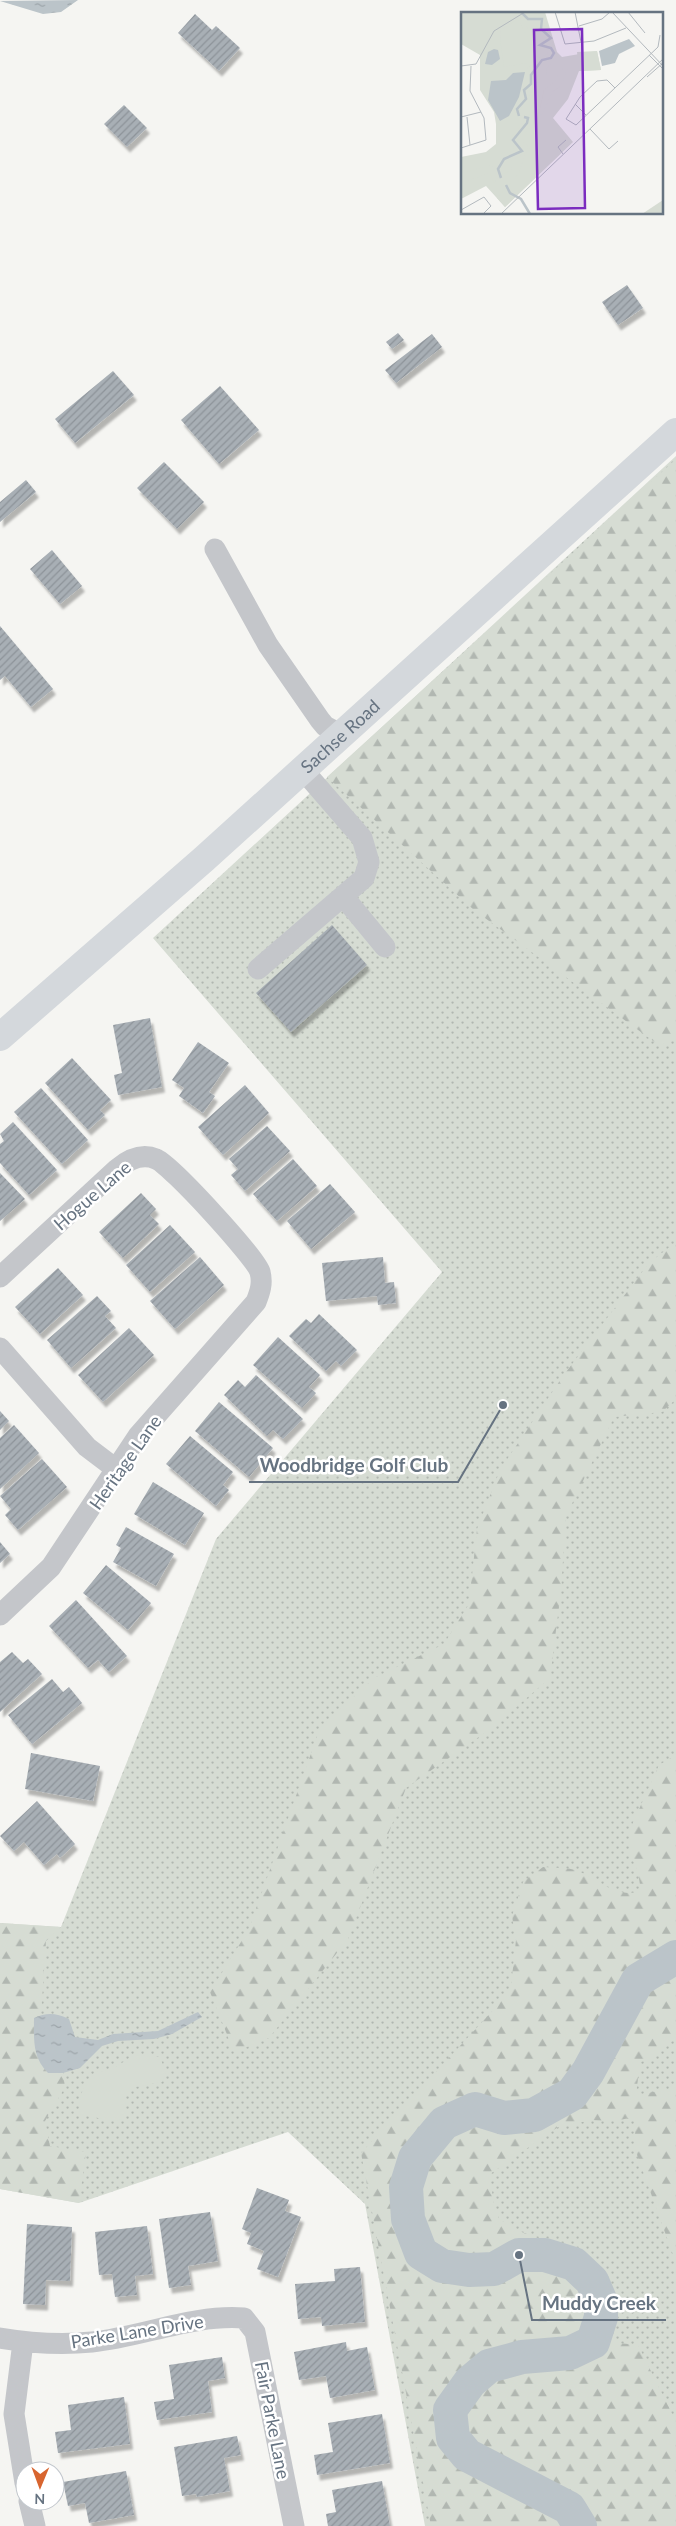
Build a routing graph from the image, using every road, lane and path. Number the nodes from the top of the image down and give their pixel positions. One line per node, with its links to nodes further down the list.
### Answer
1 (676, 432): 3 (main road, Sachse Road)
2 (215, 549): 3 (street)
3 (342, 735): 4 (main road, Sachse Road)
4 (303, 770): 5 (street); 8 (main road, Sachse Road)
5 (343, 896): 6 (street); 7 (street)
6 (384, 947)
7 (258, 969)
8 (0, 1037)
9 (0, 1277): 10 (street, Hogue Lane)
10 (261, 1282): 12 (street, Heritage Lane)
11 (0, 1348): 12 (street)
12 (116, 1470): 13 (street, Heritage Lane)
13 (0, 1614)
14 (244, 2318): 16 (street, Parke Lane Drive); 20 (street, Fair Parke Lane)
15 (0, 2338): 16 (street, Parke Lane Drive)
16 (23, 2342): 17 (street)
17 (21, 2461)
18 (31, 2511): 19 (street)
19 (35, 2526)
20 (294, 2526)

